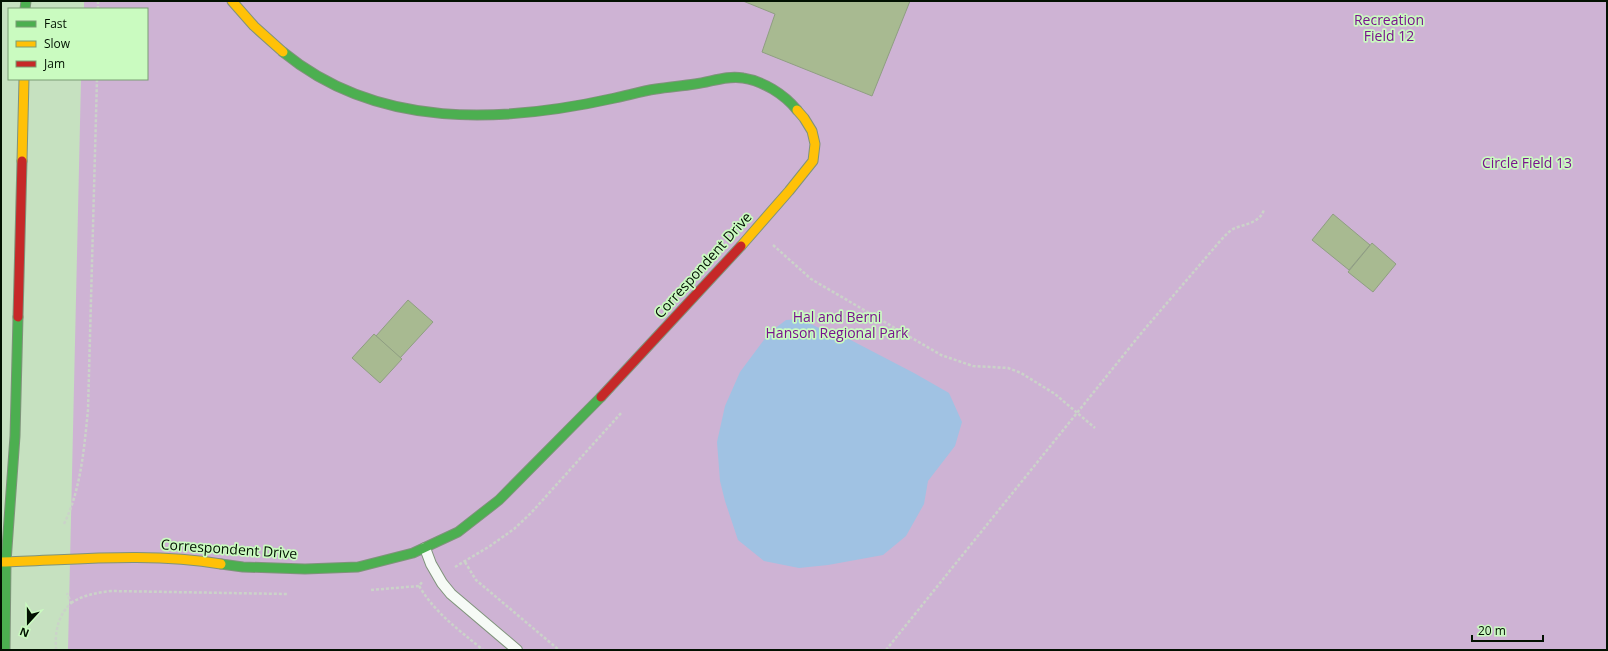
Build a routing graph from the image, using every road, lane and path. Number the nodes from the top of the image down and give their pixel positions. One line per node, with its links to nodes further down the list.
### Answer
1 (232, 1): 5 (street, Correspondent Drive)
2 (24, 80): 10 (street)
3 (96, 80): 8 (path)
4 (1264, 209): 6 (path)
5 (754, 229): 6 (path); 9 (street, Correspondent Drive)
6 (1077, 412): 7 (path); 19 (path)
7 (1095, 428)
8 (64, 524)
9 (425, 548): 10 (street, Correspondent Drive); 17 (lane)
10 (3, 562): 14 (street)
11 (465, 562): 18 (path)
12 (419, 586): 16 (path)
13 (67, 593): 15 (path)
14 (5, 650)
15 (56, 650)
16 (483, 650)
17 (517, 650)
18 (558, 650)
19 (886, 650)

